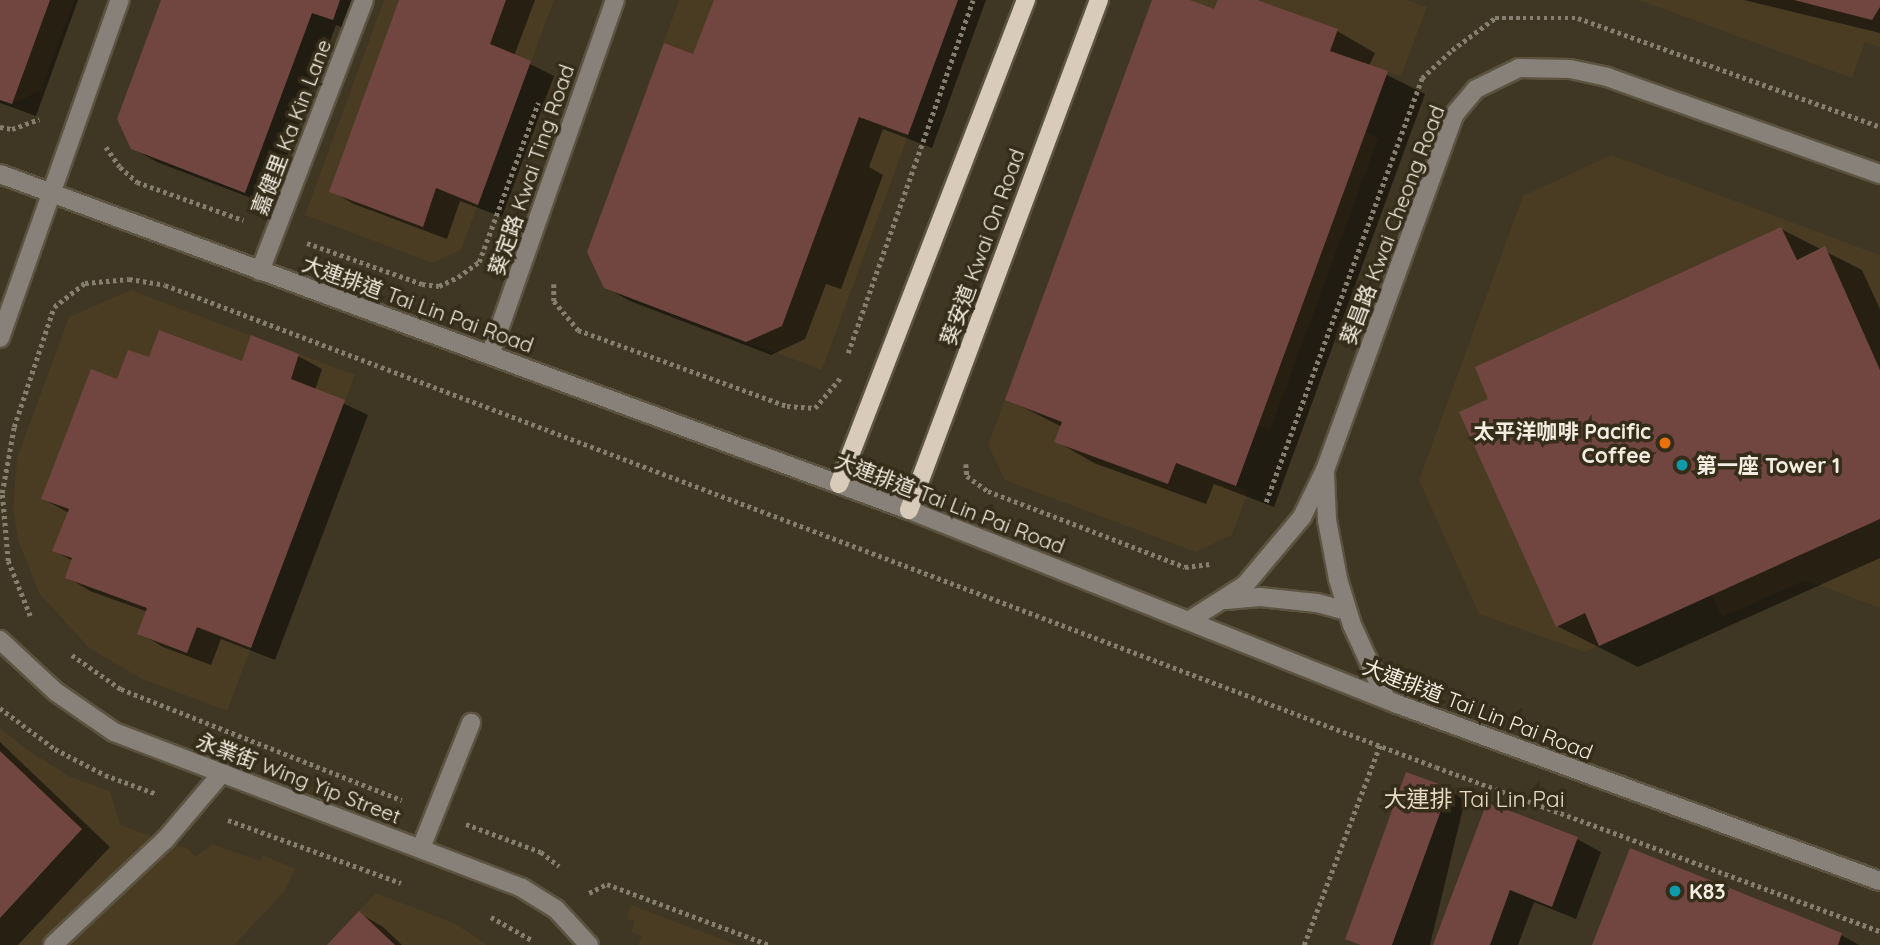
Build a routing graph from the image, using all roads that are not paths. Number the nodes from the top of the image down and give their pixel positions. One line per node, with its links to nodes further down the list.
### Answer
1 (120, 0): 8 (street)
2 (364, 0): 9 (street, 嘉健里 Ka Kin Lane)
3 (615, 0): 11 (street, 葵定路 Kwai Ting Road)
4 (1026, 0): 13 (main road)
5 (1099, 0): 14 (main road, 葵安道 Kwai On Road)
6 (0, 174): 8 (street, 大連排道 Tai Lin Pai Road)
7 (1880, 174): 12 (street, 葵昌路 Kwai Cheong Road)
8 (50, 193): 9 (street, 大連排道 Tai Lin Pai Road); 10 (street)
9 (260, 271): 11 (street, 大連排道 Tai Lin Pai Road)
10 (0, 338)
11 (490, 355): 13 (street, 大連排道 Tai Lin Pai Road)
12 (1325, 470): 15 (street, 葵昌路 Kwai Cheong Road); 16 (street)
13 (839, 484): 14 (street, 大連排道 Tai Lin Pai Road)
14 (909, 510): 17 (street, 大連排道 Tai Lin Pai Road)
15 (1222, 600): 16 (street); 17 (street, 葵昌路 Kwai Cheong Road)
16 (1347, 611): 19 (street)
17 (1190, 621): 19 (street, 大連排道 Tai Lin Pai Road)
18 (0, 640): 21 (street, 永業街 Wing Yip Street)
19 (1386, 699): 23 (street, 大連排道 Tai Lin Pai Road)
20 (471, 723): 22 (street)
21 (222, 773): 22 (street, 永業街 Wing Yip Street); 24 (street)
22 (421, 848): 25 (street, 永業街 Wing Yip Street)
23 (1880, 881)
24 (52, 945)
25 (589, 945)

